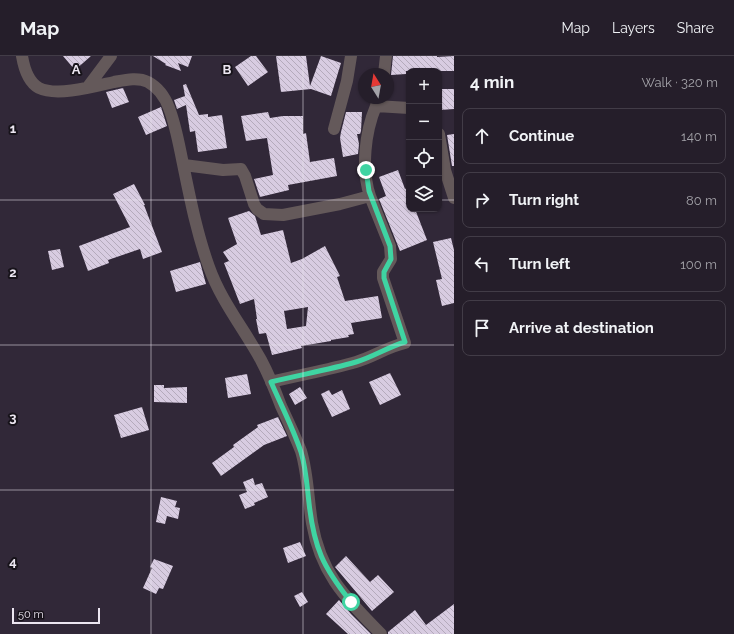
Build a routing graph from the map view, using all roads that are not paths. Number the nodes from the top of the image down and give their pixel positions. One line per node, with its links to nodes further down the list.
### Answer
1 (111, 56): 6 (street)
2 (351, 56): 10 (street)
3 (386, 56): 5 (street)
4 (25, 58): 6 (street)
5 (385, 68)
6 (87, 88): 12 (street)
7 (376, 104): 13 (street)
8 (388, 104): 9 (street)
9 (406, 107)
10 (334, 129)
11 (440, 140): 14 (street)
12 (184, 165): 13 (street); 15 (street)
13 (370, 196): 15 (street)
14 (454, 198)
15 (271, 382): 16 (street)
16 (381, 634)

